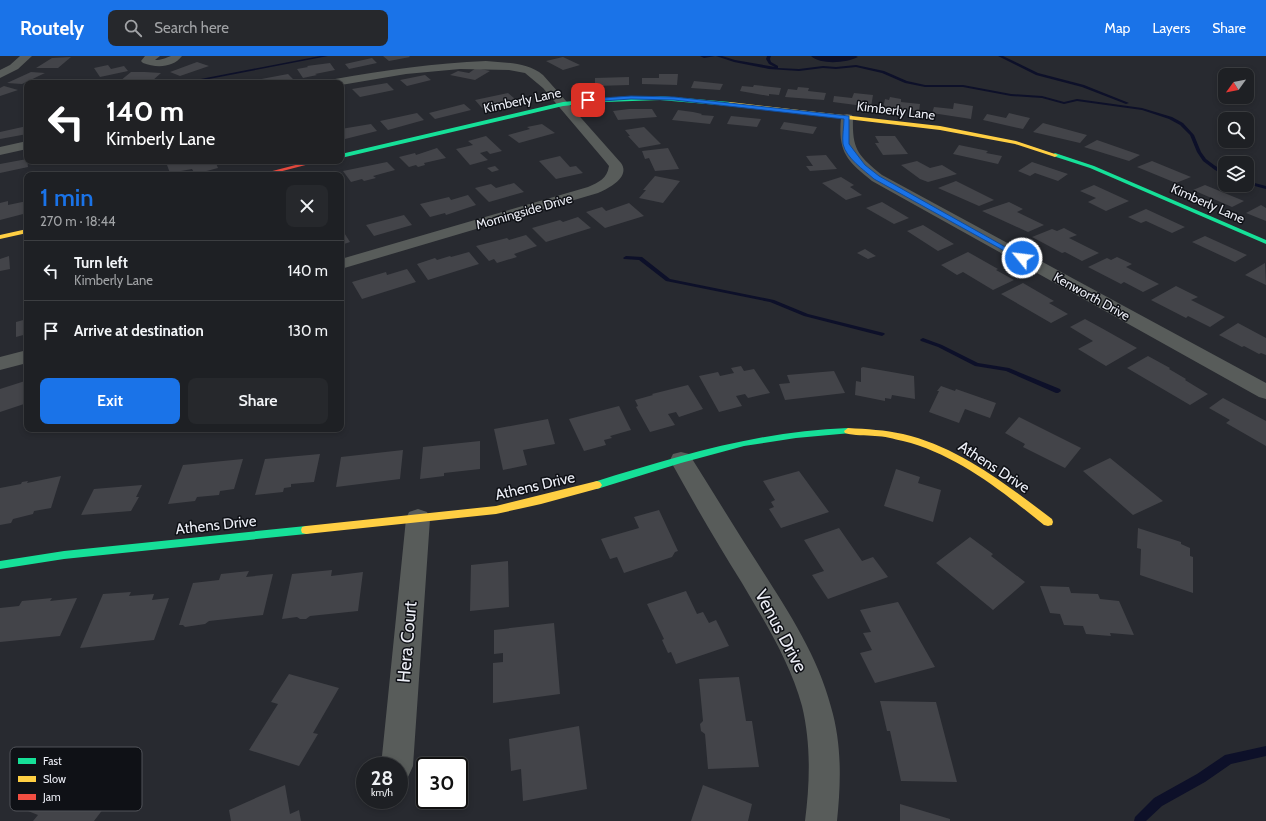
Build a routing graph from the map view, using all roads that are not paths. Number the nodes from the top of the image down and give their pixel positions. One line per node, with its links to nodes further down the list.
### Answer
1 (26, 56): 4 (street)
2 (154, 56): 3 (street)
3 (176, 56)
4 (0, 75)
5 (344, 81): 6 (street, Morningside Drive)
6 (563, 104): 7 (street, Kimberly Lane); 10 (street, Kimberly Lane); 16 (street, Morningside Drive)
7 (847, 118): 15 (street, Kimberly Lane); 19 (street, Kenworth Drive)
8 (24, 146): 9 (street)
9 (0, 151)
10 (344, 155)
11 (306, 164): 12 (street)
12 (272, 172)
13 (24, 232): 14 (street)
14 (0, 237)
15 (1266, 242)
16 (344, 263)
17 (24, 357): 18 (street)
18 (0, 364)
19 (1266, 392)
20 (681, 460): 21 (street, Athens Drive); 22 (street, Athens Drive); 25 (street, Venus Drive)
21 (418, 518): 23 (street, Athens Drive); 24 (street, Hera Court)
22 (1048, 522)
23 (0, 565)
24 (398, 757)
25 (821, 821)

